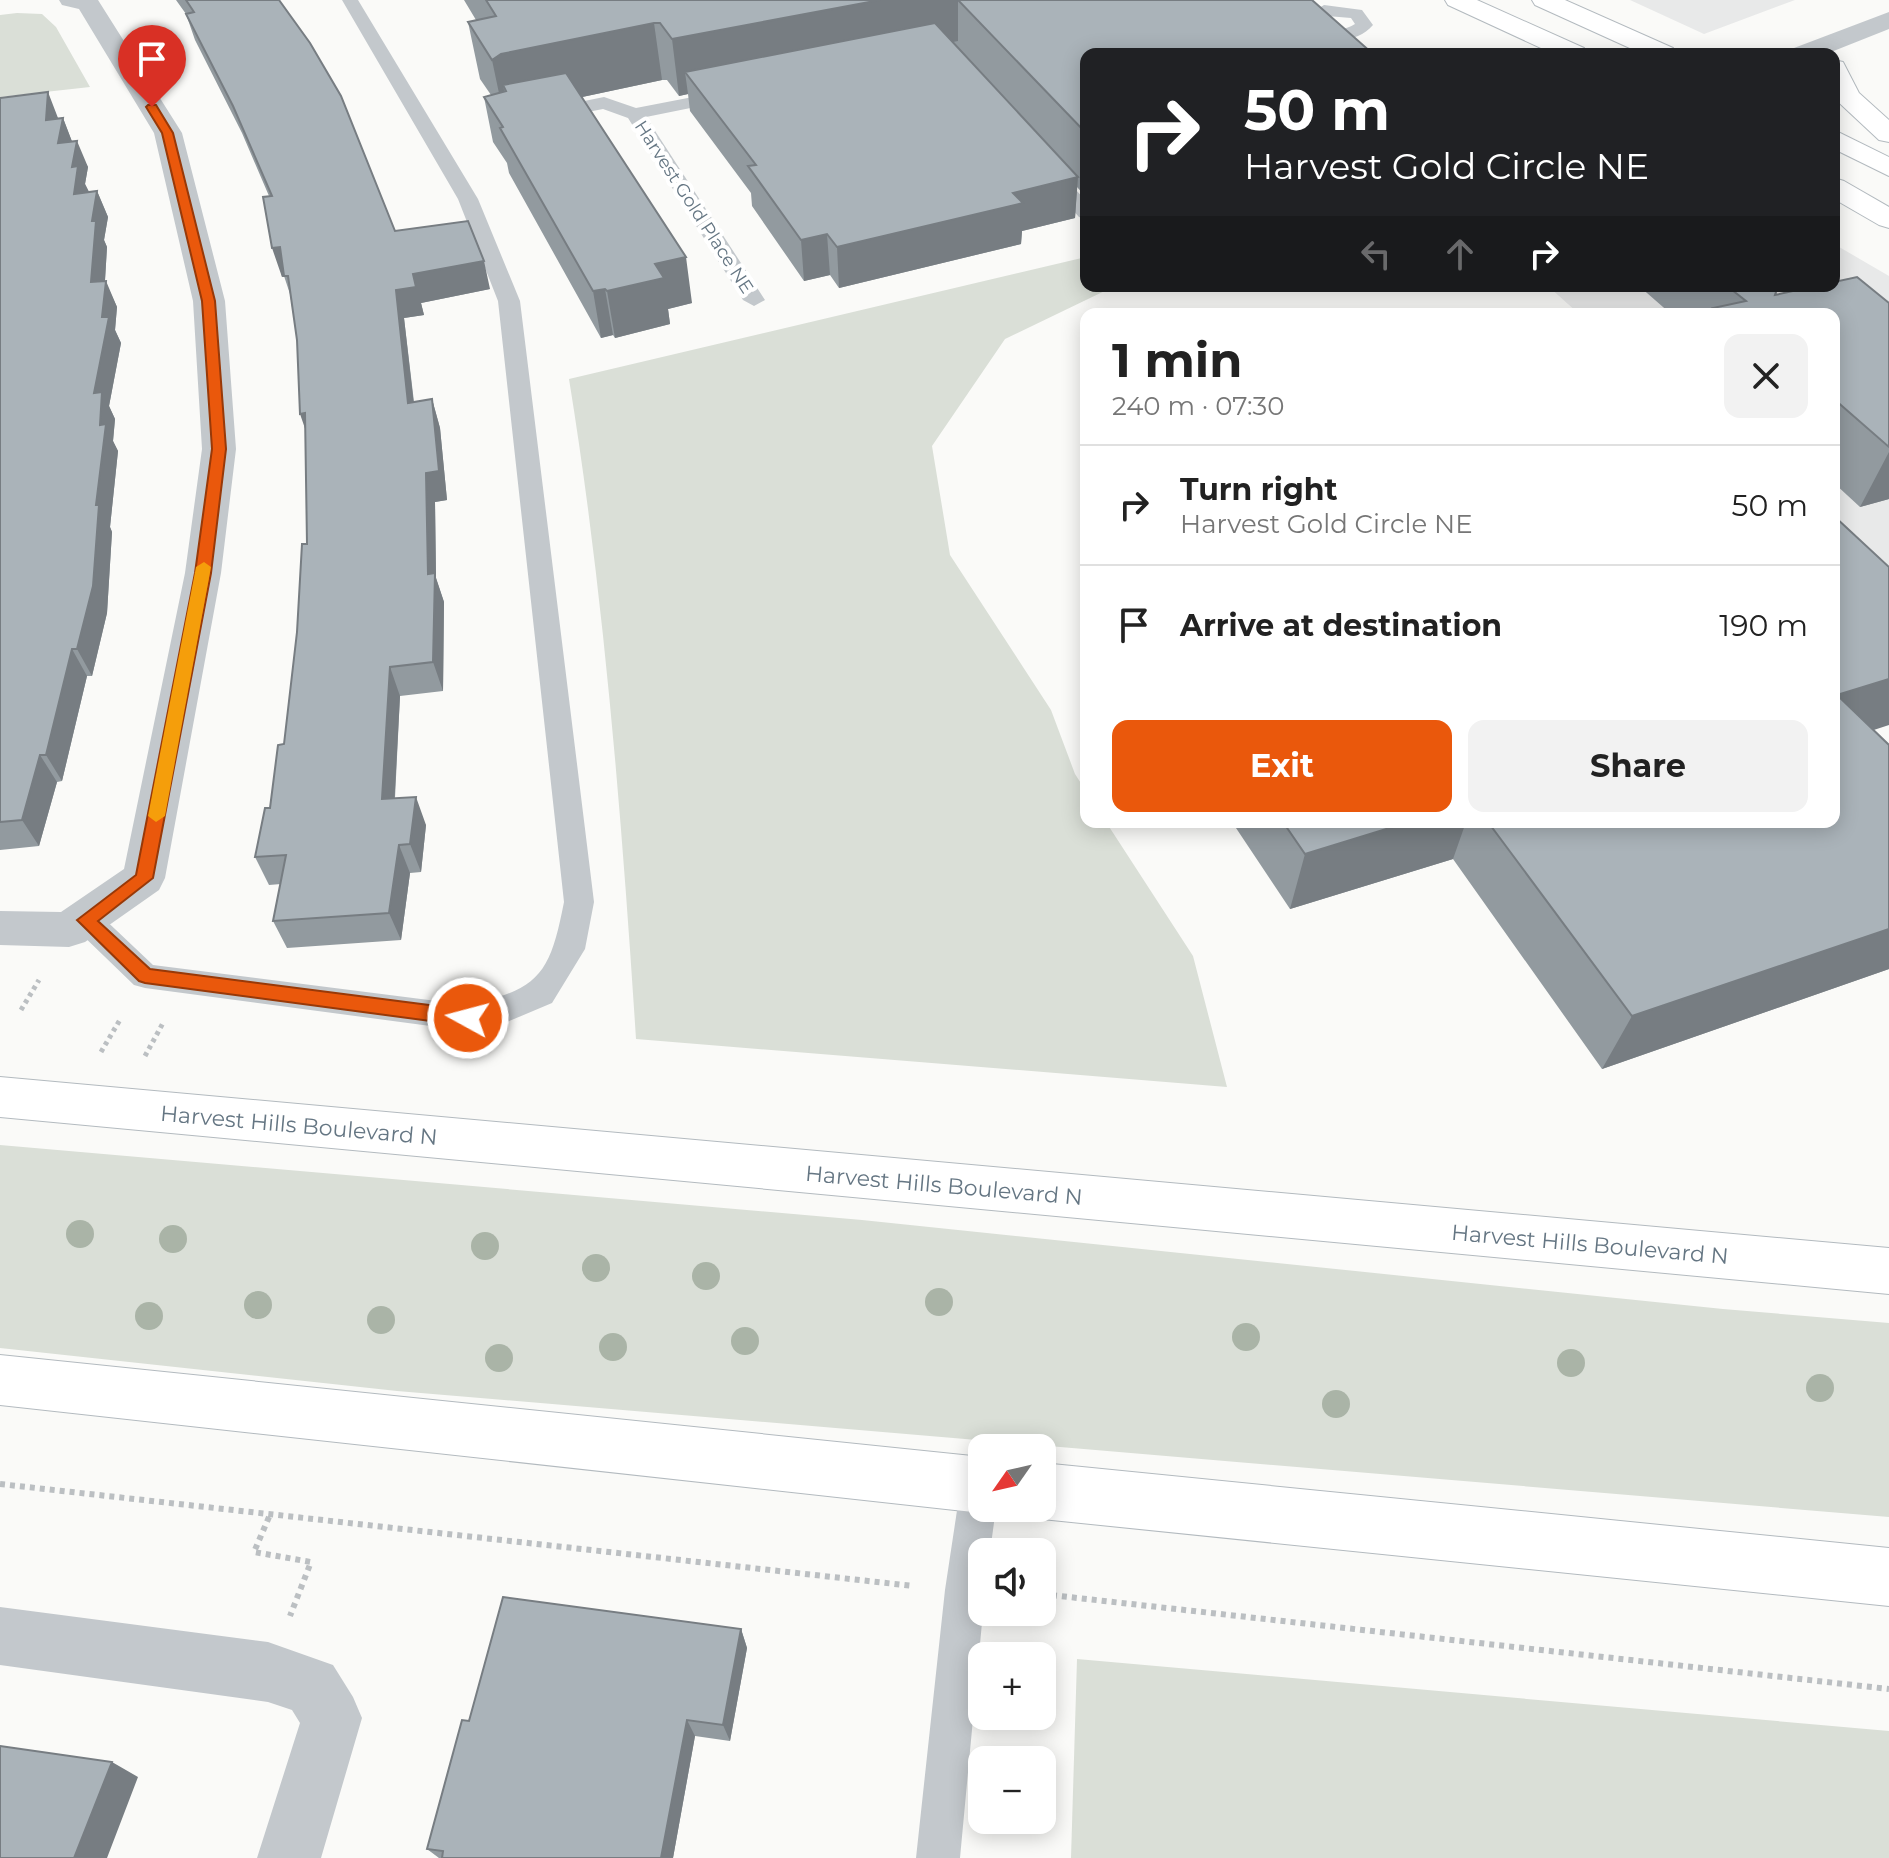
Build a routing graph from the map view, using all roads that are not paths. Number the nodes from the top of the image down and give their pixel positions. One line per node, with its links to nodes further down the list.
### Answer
1 (71, 0): 25 (street)
2 (350, 0): 25 (lane)
3 (1443, 0): 9 (main road)
4 (1457, 0): 10 (main road)
5 (1544, 0): 11 (main road)
6 (1320, 5): 8 (lane)
7 (1889, 20): 12 (street)
8 (1354, 38)
9 (1522, 48)
10 (1562, 48)
11 (1651, 48)
12 (1836, 48)
13 (1840, 85): 17 (main road)
14 (742, 92): 15 (lane, Harvest Gold Place NE)
15 (635, 114): 16 (lane, Harvest Gold Place NE); 24 (lane, Harvest Gold Place NE)
16 (528, 118)
17 (1889, 134)
18 (1840, 141): 20 (main road)
19 (1034, 155): 22 (lane)
20 (1889, 168)
21 (1840, 190): 23 (main road)
22 (1080, 206)
23 (1889, 219)
24 (754, 300)
25 (86, 920): 26 (street)
26 (0, 928)
27 (0, 1097): 28 (main road, Harvest Hills Boulevard N)
28 (1889, 1271)
29 (0, 1380): 30 (main road)
30 (968, 1483)
31 (1056, 1492): 33 (main road)
32 (975, 1522): 36 (lane)
33 (1889, 1577)
34 (0, 1636): 35 (street)
35 (289, 1858)
36 (938, 1858)

